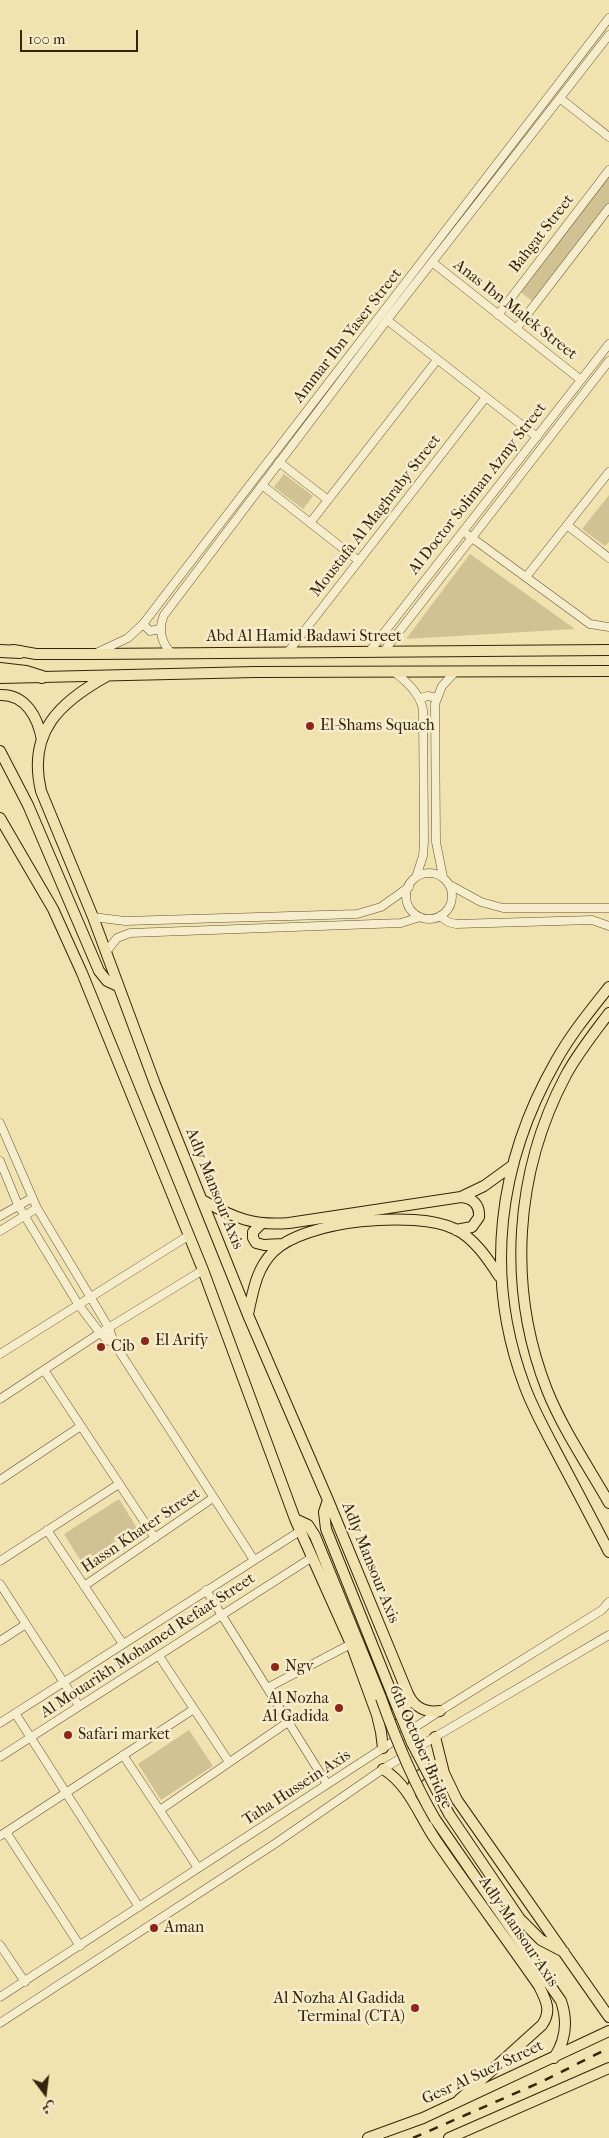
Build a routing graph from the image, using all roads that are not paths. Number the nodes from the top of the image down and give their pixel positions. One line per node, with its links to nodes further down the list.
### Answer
1 (609, 18): 28 (street, Ammar Ibn Yaser Street)
2 (609, 35): 3 (street, Ammar Ibn Yaser Street)
3 (561, 99): 4 (street); 7 (street, Ammar Ibn Yaser Street)
4 (609, 137)
5 (609, 170): 8 (street, Bahgat Street)
6 (609, 208): 10 (street)
7 (432, 262): 8 (street, Anas Ibn Malek Street); 9 (street, Ammar Ibn Yaser Street)
8 (498, 315): 10 (street, Anas Ibn Malek Street)
9 (388, 320): 12 (street); 17 (street, Ammar Ibn Yaser Street)
10 (516, 329): 14 (street, Anas Ibn Malek Street)
11 (609, 344): 14 (street, Al Doctor Soliman Azmy Street)
12 (437, 360): 15 (street); 20 (street)
13 (609, 362): 24 (street, Al Doctor Soliman Azmy Street)
14 (581, 380): 16 (street, Al Doctor Soliman Azmy Street)
15 (486, 398): 16 (street); 26 (street, Moustafa Al Maghraby Street)
16 (537, 436): 23 (street, Al Doctor Soliman Azmy Street)
17 (279, 462): 19 (street, Ammar Ibn Yaser Street); 20 (street)
18 (609, 472): 22 (street)
19 (262, 484): 21 (street); 30 (street, Ammar Ibn Yaser Street)
20 (328, 500): 21 (street)
21 (310, 523): 26 (street)
22 (567, 525): 25 (street); 27 (street)
23 (463, 531): 24 (street); 37 (street, Al Doctor Soliman Azmy Street)
24 (472, 538): 27 (street); 33 (street, Al Doctor Soliman Azmy Street)
25 (609, 558)
26 (359, 561): 36 (street, Moustafa Al Maghraby Street)
27 (526, 577): 29 (street)
28 (143, 624): 30 (street); 39 (street, Ammar Ibn Yaser Street)
29 (609, 627)
30 (160, 629): 38 (street)
31 (0, 646): 35 (main road, Abd Al Hamid Badawi Street)
32 (609, 650): 33 (main road, Abd Al Hamid Badawi Street)
33 (384, 651): 37 (main road, Abd Al Hamid Badawi Street)
34 (0, 652): 35 (highway)
35 (20, 652): 39 (main road, Abd Al Hamid Badawi Street)
36 (288, 652): 37 (main road, Abd Al Hamid Badawi Street); 38 (main road, Abd Al Hamid Badawi Street)
37 (369, 652)
38 (171, 653): 39 (main road, Abd Al Hamid Badawi Street)
39 (94, 654)
40 (0, 669): 45 (highway)
41 (393, 671): 42 (main road); 44 (main road); 48 (street)
42 (456, 671): 43 (main road); 49 (street)
43 (609, 671)
44 (107, 676): 45 (main road); 50 (main road, Adly Mansour Axis)
45 (42, 677): 46 (main road)
46 (0, 678)
47 (0, 695): 50 (main road)
48 (420, 698): 49 (street); 53 (street)
49 (437, 698): 54 (street)
50 (42, 741): 59 (main road, Adly Mansour Axis)
51 (0, 751): 65 (main road)
52 (0, 818): 81 (main road)
53 (416, 877): 54 (street); 56 (street)
54 (443, 877): 55 (street)
55 (450, 885): 57 (street); 58 (street)
56 (408, 886): 60 (street); 61 (street)
57 (609, 908)
58 (440, 916): 60 (street); 62 (street)
59 (93, 917): 61 (street); 64 (main road, Adly Mansour Axis)
60 (420, 917): 63 (street)
61 (118, 921): 63 (street)
62 (609, 926)
63 (121, 936): 64 (street)
64 (106, 952): 65 (main road, Adly Mansour Axis)
65 (118, 986): 73 (main road, Adly Mansour Axis)
66 (609, 987): 70 (main road)
67 (609, 1013): 99 (main road)
68 (0, 1123): 72 (street)
69 (0, 1161): 74 (street)
70 (513, 1165): 71 (main road); 84 (main road)
71 (461, 1197): 78 (main road); 79 (main road)
72 (32, 1198): 74 (street); 75 (street)
73 (204, 1201): 78 (main road); 87 (main road, Adly Mansour Axis)
74 (18, 1206): 76 (street); 77 (street)
75 (37, 1208): 77 (street); 85 (street)
76 (0, 1216)
77 (24, 1216): 80 (street); 86 (street)
78 (261, 1224): 82 (main road)
79 (456, 1230): 82 (main road); 84 (main road)
80 (0, 1231)
81 (188, 1236): 83 (main road); 85 (street)
82 (282, 1244): 87 (main road)
83 (202, 1270): 88 (street); 100 (main road)
84 (500, 1277): 104 (main road)
85 (90, 1296): 86 (street); 88 (street)
86 (78, 1304): 89 (street); 91 (street)
87 (248, 1315): 98 (main road, Adly Mansour Axis)
88 (108, 1328): 89 (street); 90 (street)
89 (100, 1333): 90 (street); 92 (street)
90 (114, 1343): 97 (street)
91 (0, 1354)
92 (44, 1370): 93 (street); 94 (street)
93 (0, 1399)
94 (81, 1426): 95 (street); 96 (street)
95 (0, 1480)
96 (119, 1484): 101 (street); 103 (street)
97 (213, 1498): 103 (street, Hassn Khater Street); 106 (street)
98 (328, 1500): 122 (main road, Adly Mansour Axis); 147 (main road, 6th October Bridge, bridge)
99 (609, 1503)
100 (295, 1519): 102 (main road); 149 (main road, 6th October Bridge, bridge)
101 (47, 1530): 107 (street); 109 (street)
102 (300, 1531): 105 (main road); 106 (street, Al Mouarikh Mohamed Refaat Street)
103 (155, 1538): 109 (street, Hassn Khater Street)
104 (609, 1552)
105 (311, 1558): 113 (street, Al Mouarikh Mohamed Refaat Street); 118 (main road)
106 (254, 1560): 110 (street, Al Mouarikh Mohamed Refaat Street)
107 (0, 1561)
108 (0, 1584): 114 (street)
109 (84, 1586): 117 (street)
110 (206, 1590): 113 (street); 117 (street, Al Mouarikh Mohamed Refaat Street)
111 (609, 1602): 112 (street, Taha Hussein Axis)
112 (605, 1610): 125 (street, Taha Hussein Axis)
113 (222, 1616): 119 (street, Al Mouarikh Mohamed Refaat Street); 121 (street)
114 (26, 1624): 116 (street); 120 (street)
115 (609, 1635): 130 (street, Taha Hussein Axis)
116 (0, 1641)
117 (123, 1644): 120 (street, Al Mouarikh Mohamed Refaat Street)
118 (351, 1644): 121 (street); 127 (main road)
119 (159, 1656): 123 (street, Al Mouarikh Mohamed Refaat Street); 124 (street)
120 (64, 1682): 123 (street); 126 (street, Al Mouarikh Mohamed Refaat Street)
121 (268, 1688): 128 (street)
122 (410, 1698): 125 (main road); 127 (main road)
123 (80, 1706): 131 (street, Al Mouarikh Mohamed Refaat Street)
124 (194, 1709): 133 (street); 135 (street)
125 (440, 1711): 132 (street, Taha Hussein Axis)
126 (15, 1713): 129 (street, Al Mouarikh Mohamed Refaat Street); 131 (street)
127 (377, 1714): 132 (main road)
128 (288, 1722): 135 (street); 138 (street)
129 (0, 1723)
130 (434, 1737): 136 (street, Taha Hussein Axis); 137 (main road, Adly Mansour Axis)
131 (30, 1738): 134 (street, Al Mouarikh Mohamed Refaat Street); 139 (street)
132 (383, 1748): 138 (street, Taha Hussein Axis)
133 (123, 1755): 139 (street); 141 (street)
134 (0, 1757)
135 (229, 1762): 141 (street)
136 (384, 1770): 140 (main road, Adly Mansour Axis); 152 (street, Taha Hussein Axis)
137 (444, 1773): 140 (main road); 147 (main road, Adly Mansour Axis)
138 (327, 1784): 143 (street, Taha Hussein Axis)
139 (66, 1793): 142 (street); 144 (street)
140 (410, 1797): 149 (main road, Adly Mansour Axis)
141 (160, 1810): 143 (street)
142 (3, 1834): 146 (street)
143 (198, 1868): 144 (street, Taha Hussein Axis)
144 (139, 1907): 146 (street, Taha Hussein Axis)
145 (0, 1945): 148 (street)
146 (80, 1946): 148 (street, Taha Hussein Axis)
147 (565, 1952): 151 (main road, Adly Mansour Axis)
148 (25, 1982): 150 (street, Taha Hussein Axis)
149 (543, 1984): 154 (main road, 6th October Bridge); 156 (main road, Adly Mansour Axis)
150 (0, 1997)
151 (609, 2017)
152 (0, 2023)
153 (609, 2031): 154 (main road, Gesr Al Suez Street)
154 (554, 2058): 156 (main road, Gesr Al Suez Street)
155 (607, 2070): 158 (main road)
156 (460, 2100): 157 (main road, Gesr Al Suez Street)
157 (368, 2138)
158 (449, 2138)

